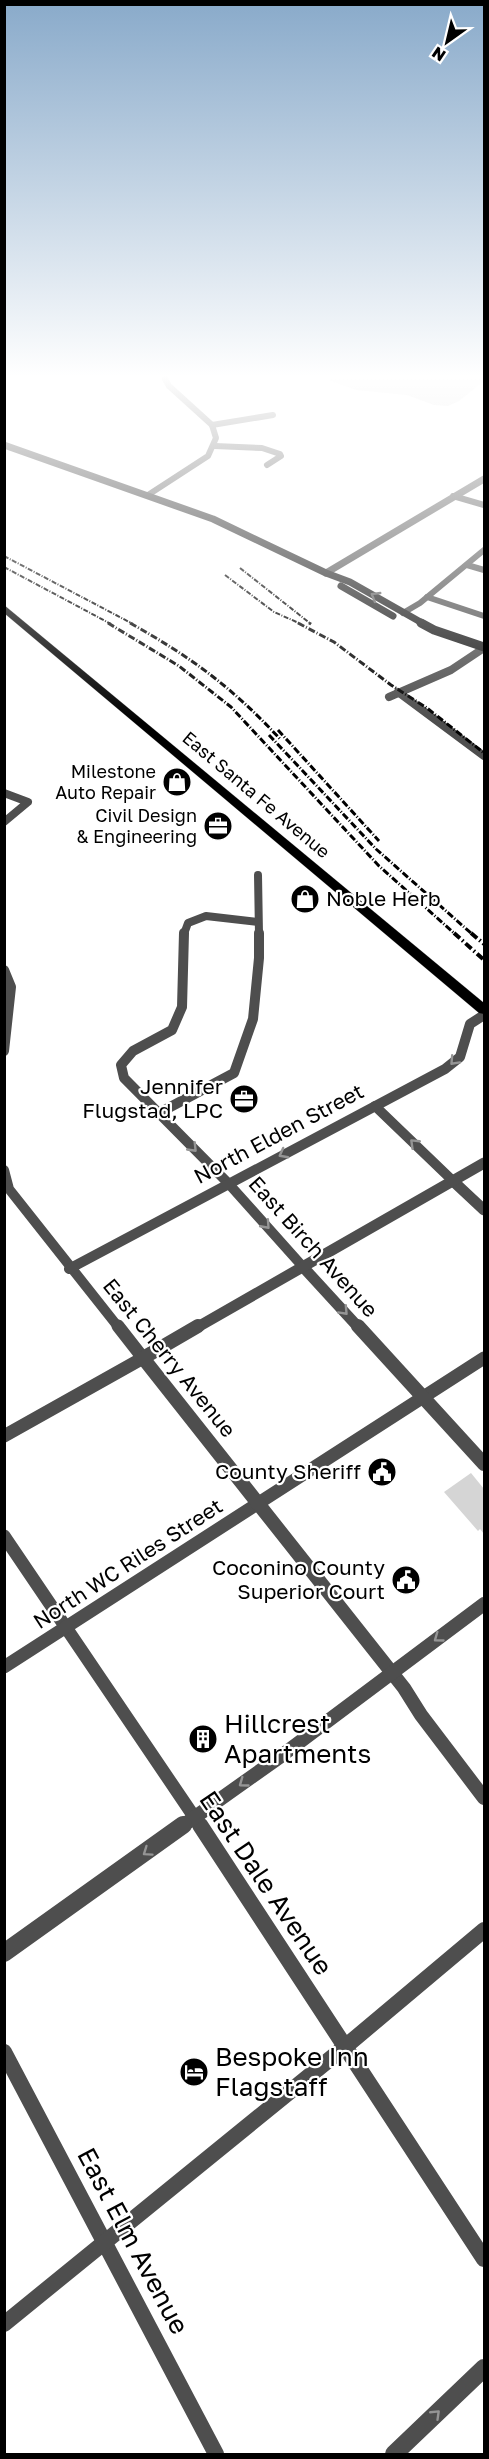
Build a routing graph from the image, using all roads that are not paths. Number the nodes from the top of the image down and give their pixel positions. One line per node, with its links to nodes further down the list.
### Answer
1 (144, 494): 3 (main road)
2 (457, 494): 4 (street)
3 (148, 495): 9 (main road)
4 (453, 496): 5 (street); 9 (street)
5 (484, 505)
6 (484, 550): 7 (street)
7 (467, 565): 8 (street); 10 (street)
8 (484, 570)
9 (326, 573): 12 (main road, one-way to 9); 14 (main road)
10 (427, 597): 12 (street); 13 (street)
11 (4, 608): 23 (main road, East Santa Fe Avenue)
12 (403, 613): 14 (main road)
13 (484, 616)
14 (483, 651): 15 (street)
15 (398, 692): 16 (street); 17 (street)
16 (389, 697)
17 (484, 756)
18 (4, 793): 19 (street)
19 (4, 822)
20 (258, 875): 21 (street)
21 (258, 922): 27 (street); 27 (street, East Birch Avenue)
22 (4, 970): 25 (street)
23 (484, 1010)
24 (484, 1015): 26 (street, North Elden Street, one-way to 26)
25 (4, 1051)
26 (375, 1106): 30 (street, one-way to 26); 31 (street, North Elden Street, one-way to 31)
27 (159, 1113): 31 (street, East Birch Avenue, one-way to 31)
28 (484, 1163): 30 (street)
29 (4, 1170): 34 (street, East Cherry Avenue)
30 (453, 1181): 32 (street); 33 (street)
31 (228, 1183): 33 (street, East Birch Avenue, one-way to 33); 34 (street, North Elden Street)
32 (484, 1210)
33 (304, 1268): 35 (street); 37 (street, East Birch Avenue, one-way to 37)
34 (69, 1269): 35 (street, East Cherry Avenue)
35 (142, 1358): 38 (street); 40 (street, East Cherry Avenue)
36 (484, 1358): 37 (street, North WC Riles Street)
37 (423, 1397): 39 (street, East Birch Avenue); 40 (street, North WC Riles Street)
38 (4, 1436)
39 (484, 1464)
40 (257, 1502): 43 (street, North WC Riles Street); 45 (street, East Cherry Avenue)
41 (4, 1536): 43 (street, East Dale Avenue)
42 (484, 1604): 45 (street, one-way to 45)
43 (65, 1629): 44 (street, North WC Riles Street); 47 (street, East Dale Avenue)
44 (4, 1667)
45 (391, 1672): 46 (street, East Cherry Avenue); 47 (street, one-way to 47)
46 (484, 1798)
47 (195, 1818): 49 (street, one-way to 49); 50 (street, East Dale Avenue)
48 (484, 1930): 50 (street)
49 (4, 1953)
50 (346, 2046): 52 (street); 53 (street, East Dale Avenue)
51 (4, 2052): 52 (street, East Elm Avenue)
52 (105, 2241): 54 (street); 56 (street, East Elm Avenue)
53 (484, 2259)
54 (4, 2324)
55 (484, 2368): 57 (street, one-way to 55)
56 (216, 2454)
57 (394, 2454)

